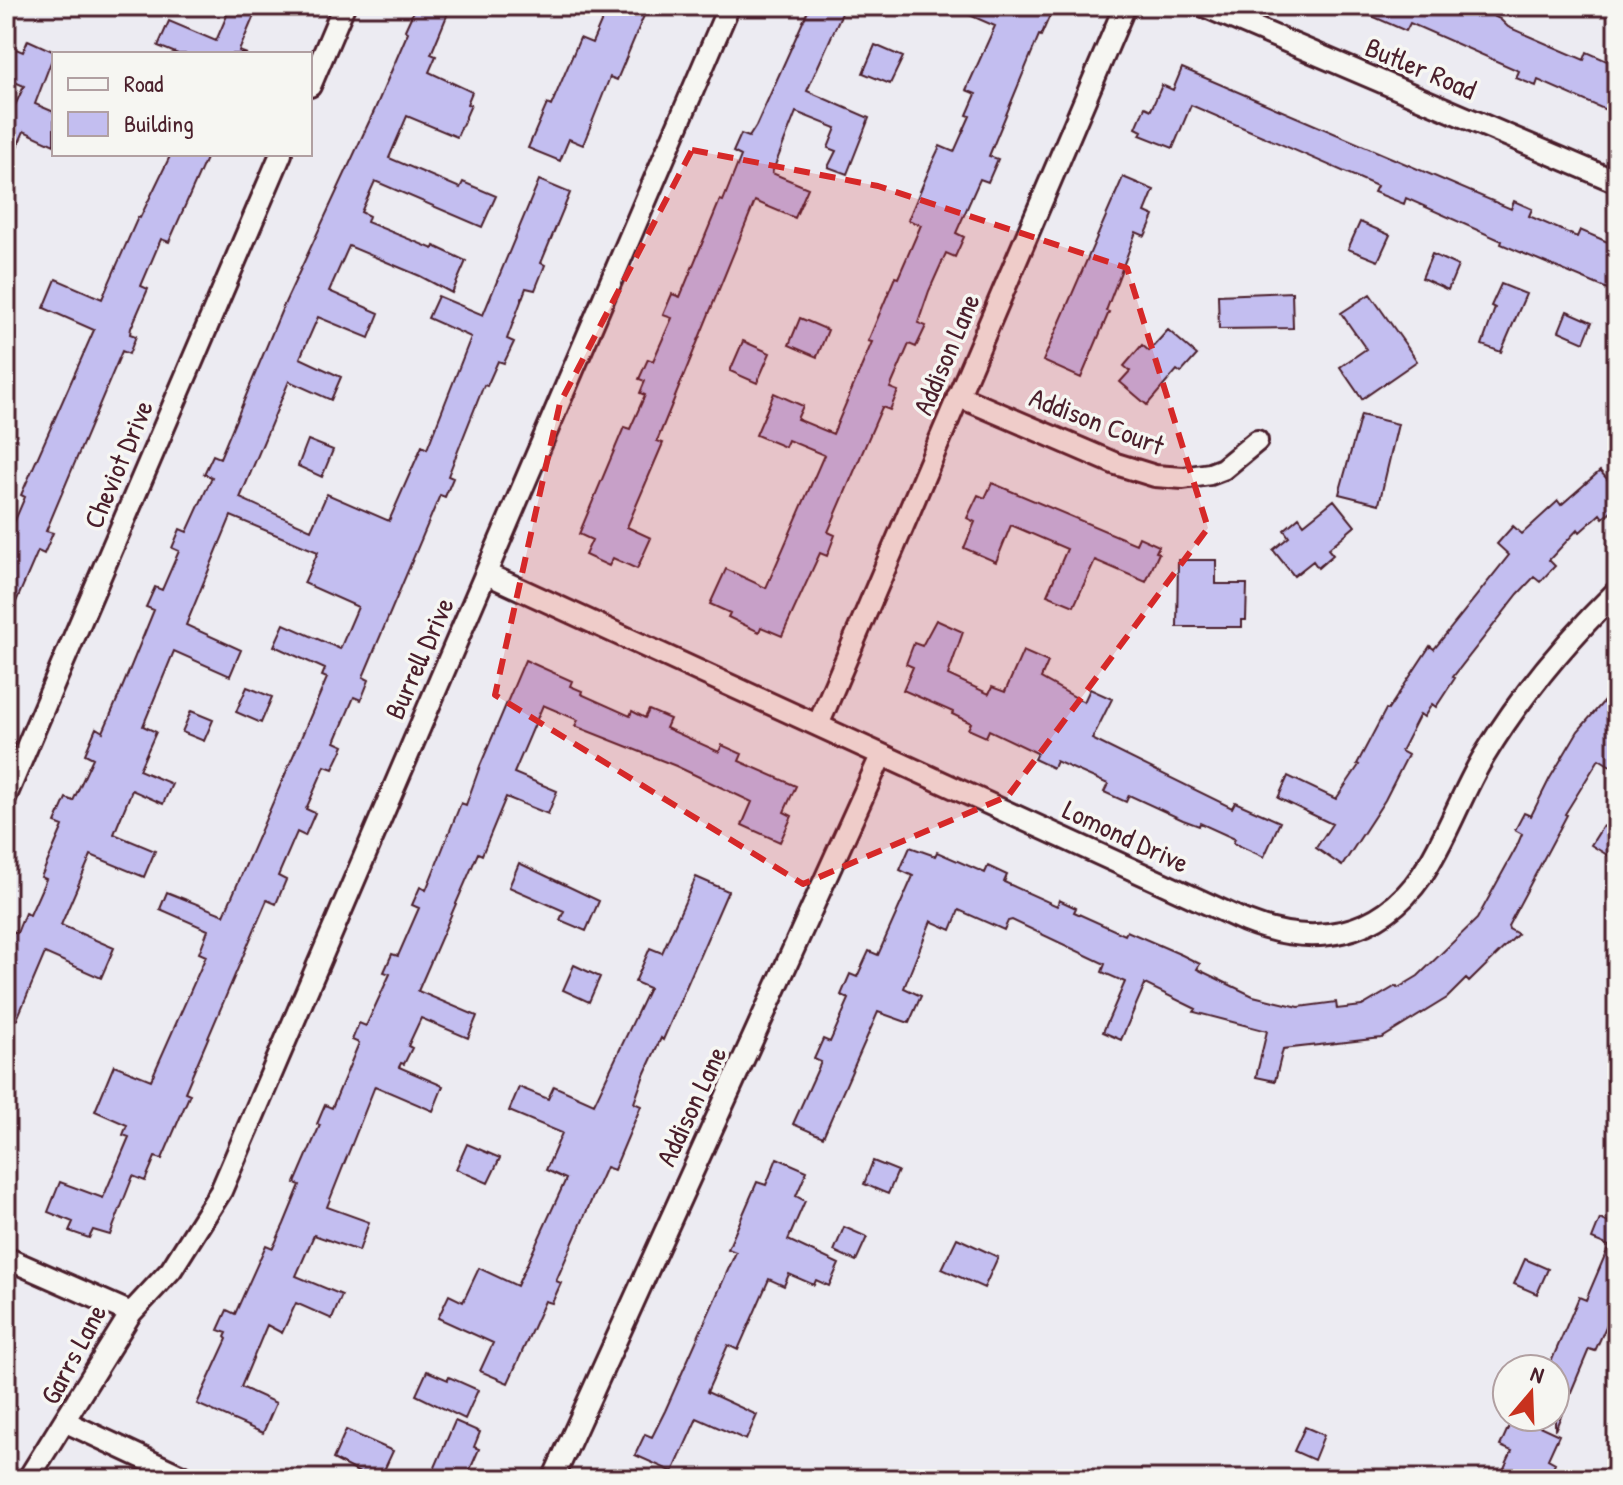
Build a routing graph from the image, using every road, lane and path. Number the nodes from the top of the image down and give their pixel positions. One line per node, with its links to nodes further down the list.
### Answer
1 (344, 6): 5 (street)
2 (729, 6): 10 (street, Burrell Drive)
3 (1125, 6): 8 (street, Addison Lane)
4 (1204, 6): 7 (street, Butler Road)
5 (312, 81)
6 (280, 156): 14 (street, Cheviot Drive)
7 (1617, 182)
8 (958, 396): 9 (street, Addison Court); 12 (street, Addison Lane)
9 (1257, 441)
10 (487, 574): 12 (street, Lomond Drive); 16 (street, Burrell Drive)
11 (1617, 591): 13 (street, Lomond Drive)
12 (818, 725): 13 (street, Lomond Drive)
13 (881, 756): 20 (street, Addison Lane)
14 (6, 796)
15 (6, 1258): 16 (street, Garrs Lane)
16 (131, 1313): 17 (street, Garrs Lane)
17 (64, 1421): 18 (street); 19 (street, Garrs Lane)
18 (28, 1479)
19 (188, 1479)
20 (553, 1479)

